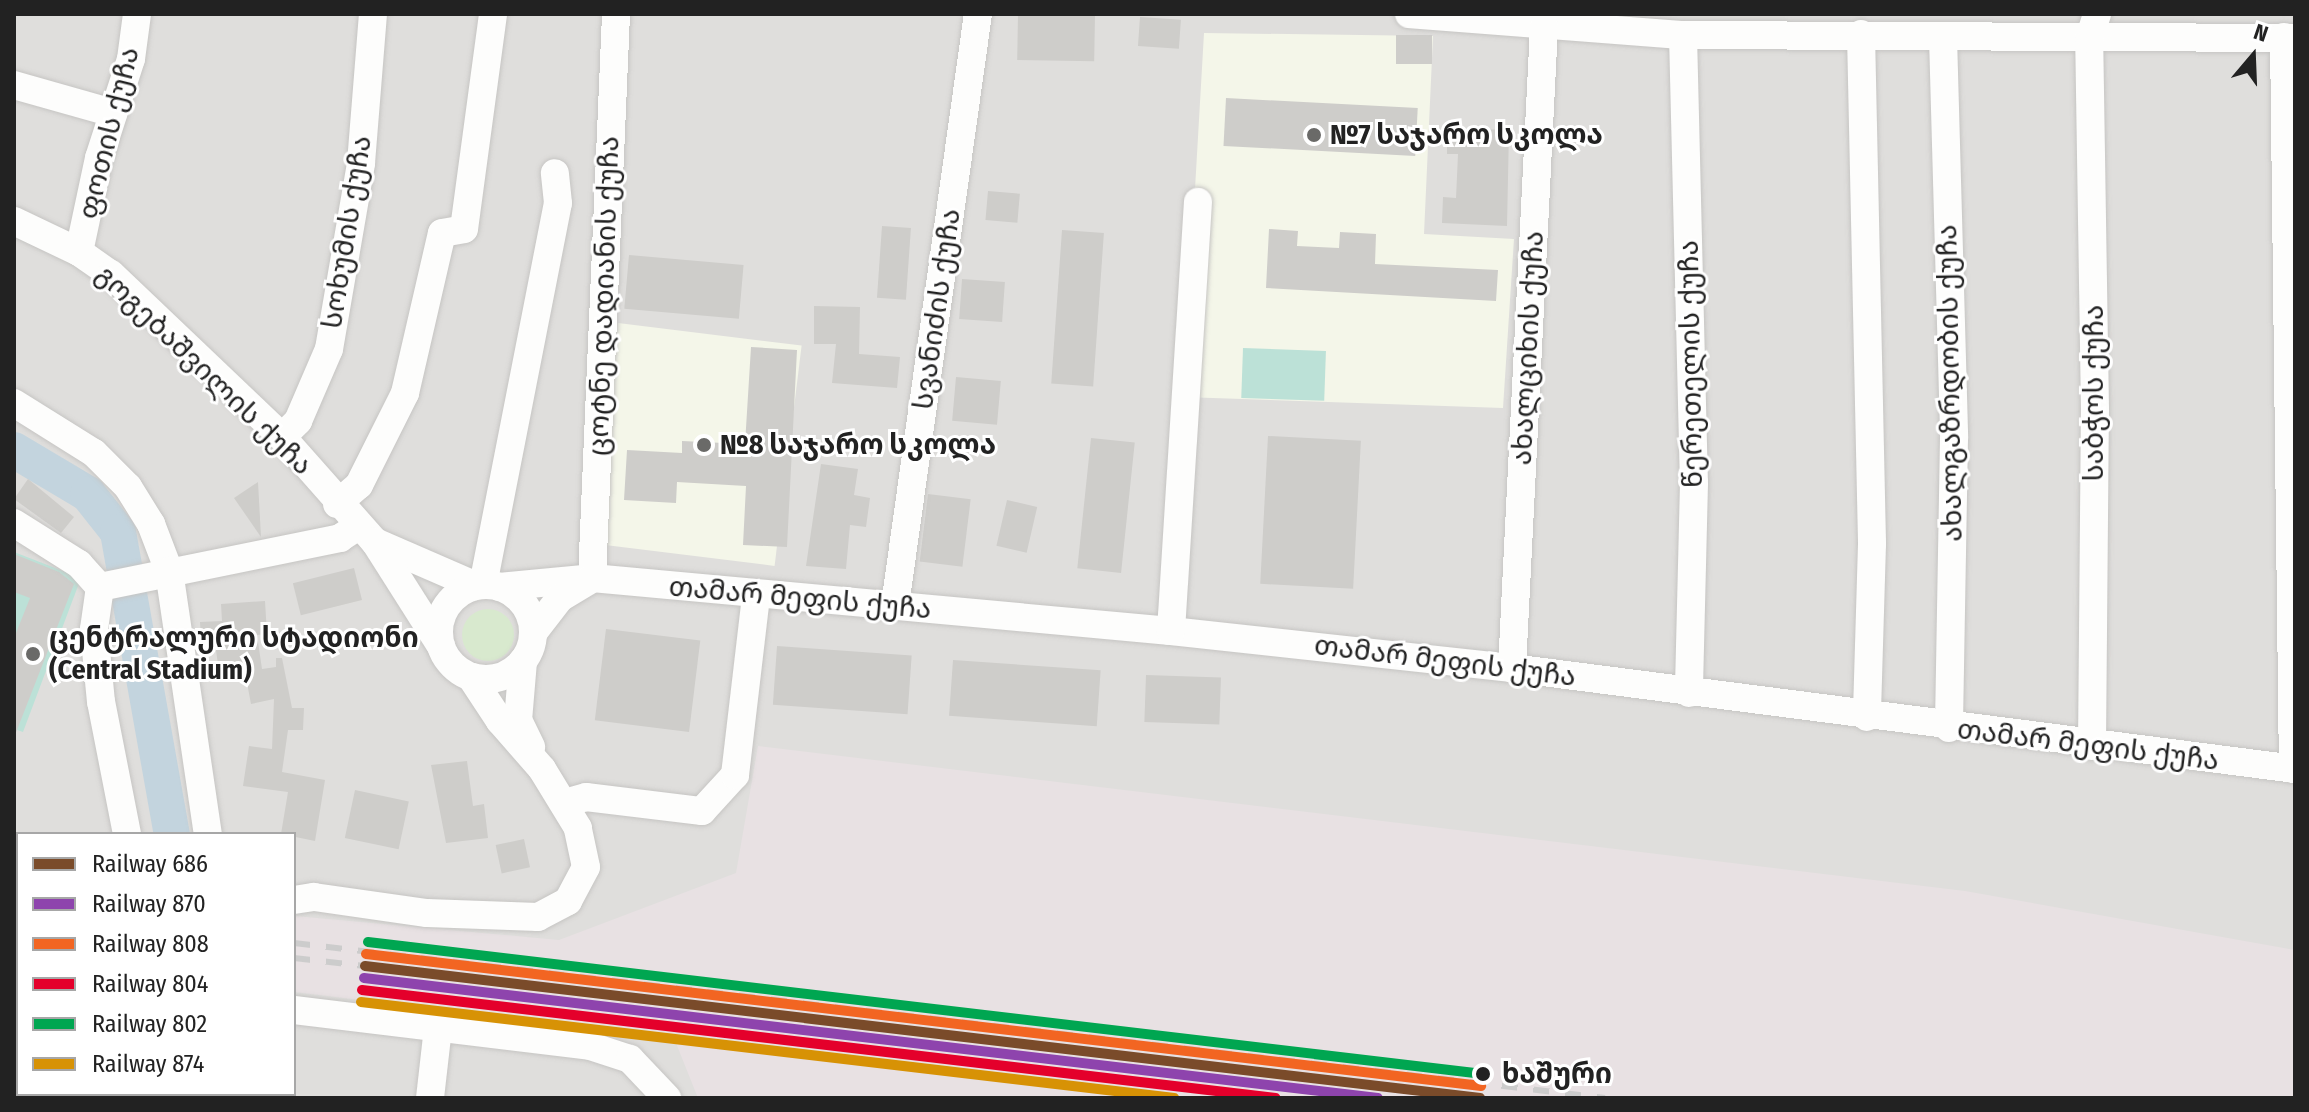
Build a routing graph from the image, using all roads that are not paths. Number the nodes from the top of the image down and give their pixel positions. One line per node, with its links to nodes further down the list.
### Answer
1 (137, 14): 15 (street, ფოთის ქუჩა)
2 (373, 14): 21 (street, სოხუმის ქუჩა)
3 (493, 14): 22 (street)
4 (616, 14): 26 (street, ცოტნე დადიანის ქუჩა)
5 (978, 14): 30 (street, სვანიძის ქუჩა)
6 (1409, 14): 8 (street)
7 (1892, 24): 10 (street); 12 (street)
8 (1544, 27): 11 (street); 35 (street, ახალციხის ქუჩა)
9 (2093, 27): 12 (street); 13 (street); 40 (street, საბჭოს ქუჩა)
10 (1861, 34): 11 (street); 38 (street)
11 (1683, 35): 37 (street, წერეთელის ქუჩა)
12 (1943, 37): 39 (street, ახალგაზრდობის ქუჩა)
13 (2289, 38): 42 (street)
14 (14, 85): 15 (street)
15 (113, 113): 19 (street, ფოთის ქუჩა)
16 (555, 173): 28 (street)
17 (1198, 202): 31 (street)
18 (14, 221): 19 (street, გოგებაშვილის ქუჩა)
19 (79, 252): 21 (street, გოგებაშვილის ქუჩა)
20 (14, 403): 25 (street)
21 (282, 437): 22 (street, გოგებაშვილის ქუჩა)
22 (337, 504): 24 (street, გოგებაშვილის ქუჩა)
23 (14, 523): 27 (street)
24 (366, 535): 25 (street); 28 (street, გოგებაშვილის ქუჩა); 33 (street, გოგებაშვილის ქუჩა)
25 (165, 572): 27 (street); 45 (street)
26 (592, 578): 28 (street, თამარ მეფის ქუჩა); 29 (street, თამარ მეფის ქუჩა); 32 (street)
27 (105, 586): 44 (street)
28 (486, 586): 32 (street); 33 (street)
29 (756, 597): 30 (street, თამარ მეფის ქუჩა); 43 (street)
30 (895, 605): 31 (street, თამარ მეფის ქუჩა)
31 (1171, 631): 35 (street, თამარ მეფის ქუჩა)
32 (533, 633): 34 (street)
33 (441, 647): 36 (street)
34 (523, 661): 36 (street); 41 (street)
35 (1512, 668): 37 (street, თამარ მეფის ქუჩა)
36 (471, 677): 41 (street)
37 (1689, 693): 38 (street, თამარ მეფის ქუჩა)
38 (1867, 717): 39 (street, თამარ მეფის ქუჩა)
39 (1949, 728): 40 (street, თამარ მეფის ქუჩა)
40 (2092, 746): 42 (street, თამარ მეფის ქუჩა)
41 (542, 769): 43 (street)
42 (2294, 769)
43 (565, 803): 46 (street)
44 (127, 832)
45 (208, 832)
46 (296, 900)
47 (296, 1010): 48 (street)
48 (438, 1028): 49 (street); 50 (street)
49 (430, 1098)
50 (667, 1098)

